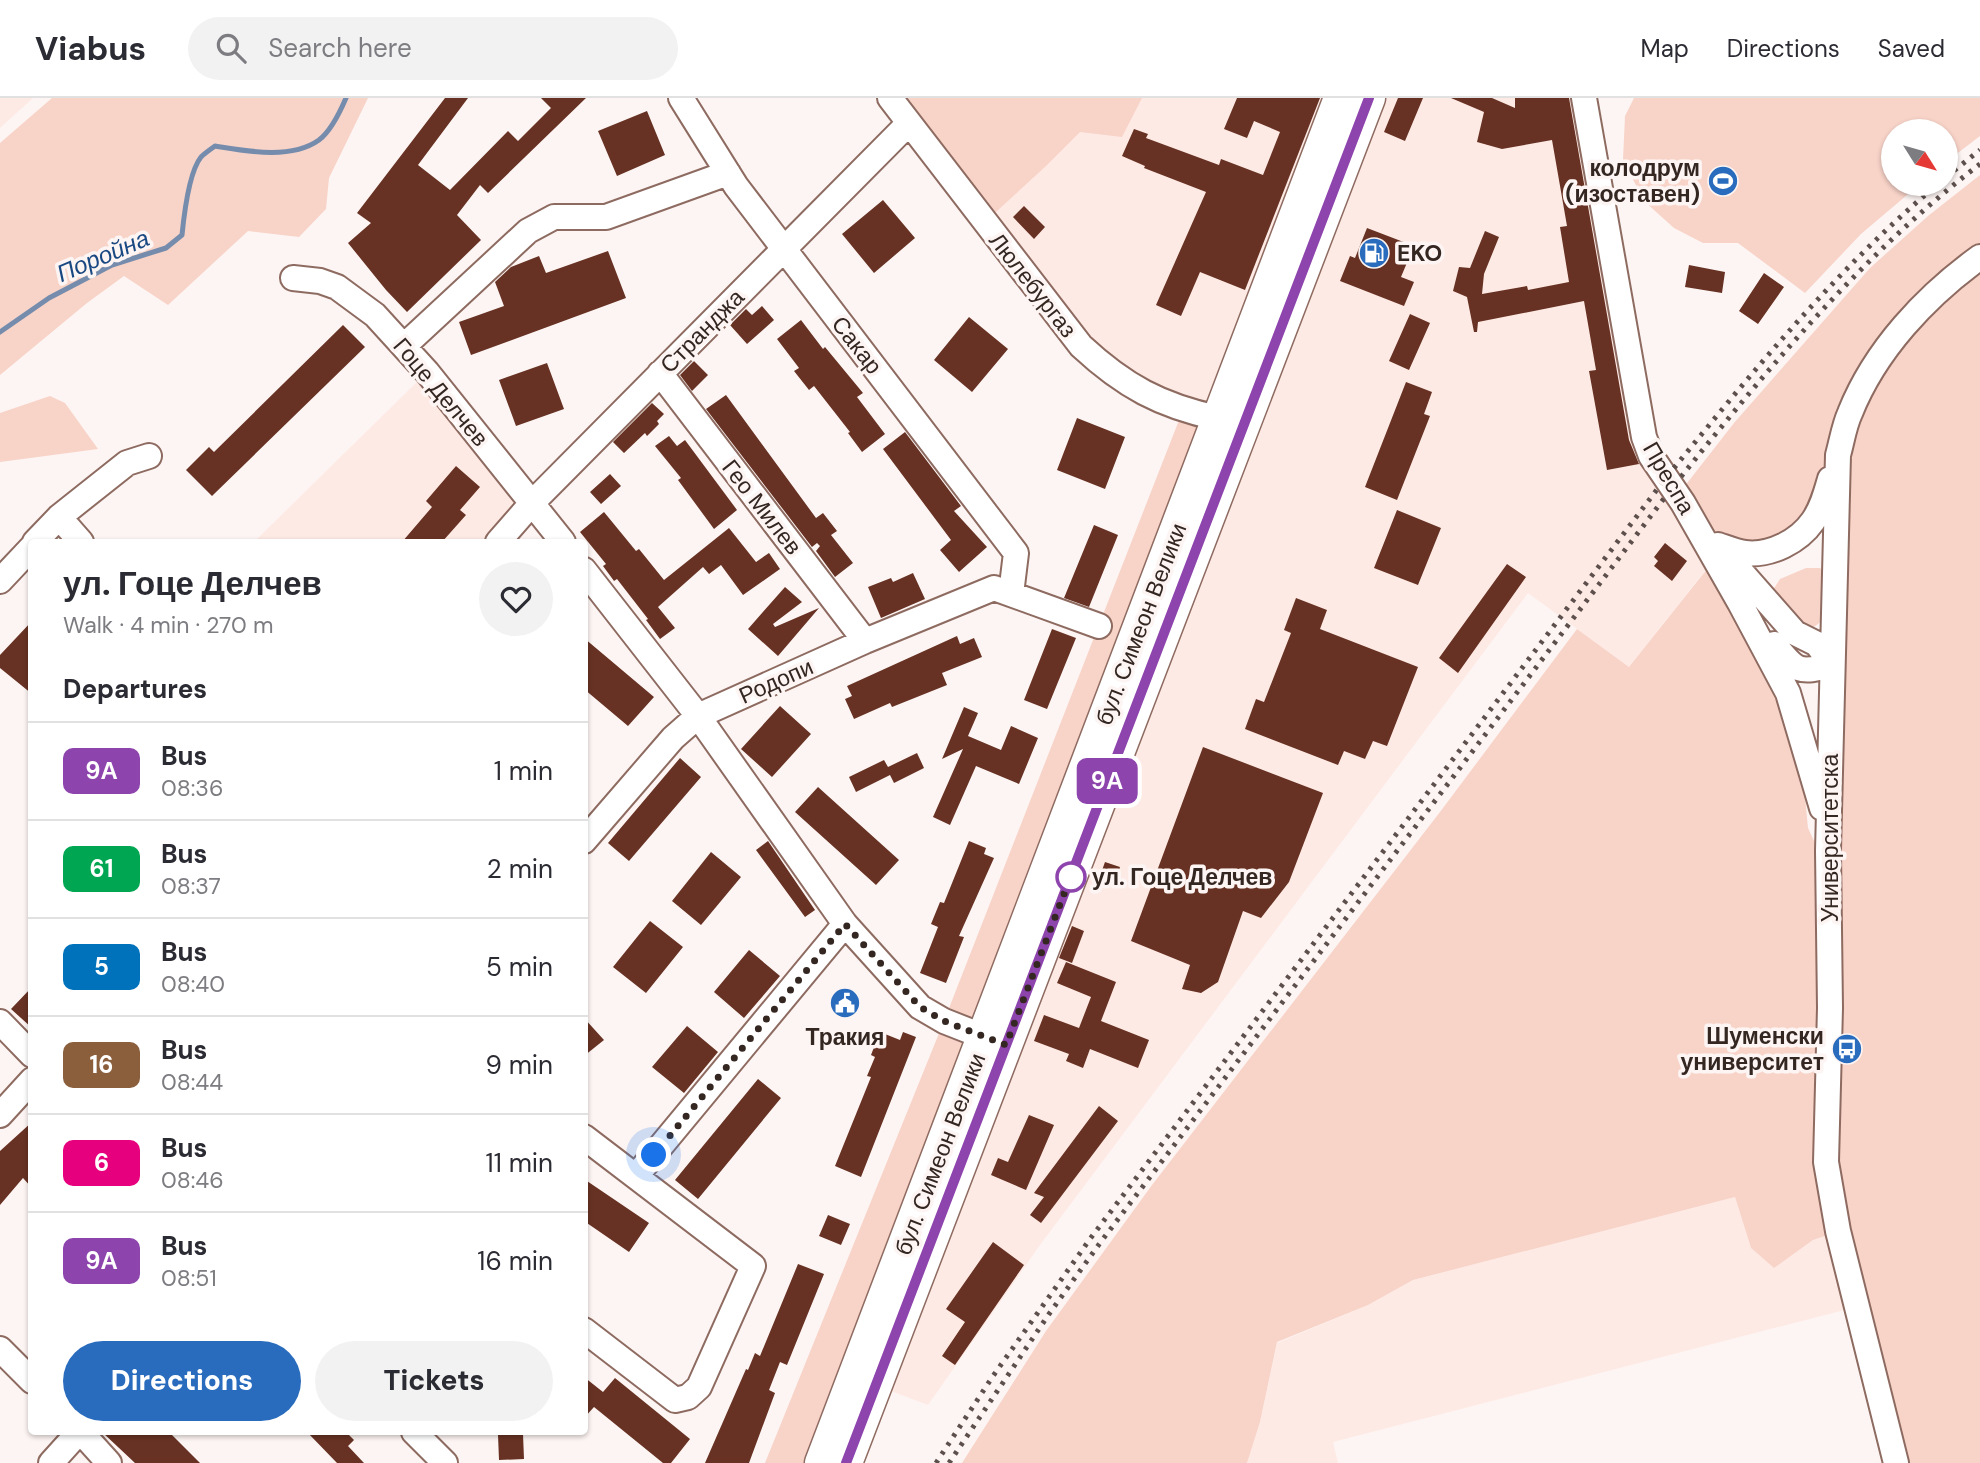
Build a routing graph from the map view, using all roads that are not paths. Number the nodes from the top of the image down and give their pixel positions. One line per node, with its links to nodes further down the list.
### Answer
1 (681, 98): 7 (street, Сакар)
2 (890, 98): 6 (street, Люлебургаз)
3 (1340, 98): 13 (main road, бул. Симеон Велики)
4 (1368, 98): 36 (main road, бул. Симеон Велики)
5 (1584, 98): 23 (street, Преспа)
6 (909, 123): 8 (street, Странджа); 13 (street, Люлебургаз)
7 (728, 173): 8 (street, Сакар); 11 (street)
8 (783, 250): 12 (street, Странджа); 26 (street, Сакар)
9 (1980, 257): 14 (street, Университетска)
10 (293, 278): 11 (street, Гоце Делчев)
11 (404, 346): 16 (street, Гоце Делчев)
12 (660, 373): 16 (street, Странджа); 29 (street, Гео Милев)
13 (1218, 418): 36 (main road, бул. Симеон Велики)
14 (1838, 455): 23 (street); 30 (street, Университетска)
15 (149, 456): 17 (street)
16 (532, 503): 20 (street, Странджа); 21 (street, Гоце Делчев)
17 (59, 517): 18 (street); 19 (street)
18 (38, 539)
19 (78, 539)
20 (501, 539)
21 (561, 539)
22 (28, 551): 25 (street)
23 (1716, 552): 27 (street, Преспа); 30 (street)
24 (588, 575): 31 (street)
25 (0, 580)
26 (1012, 594): 28 (street); 29 (street, Родопи)
27 (1740, 603): 30 (street); 32 (street, Преспа)
28 (1099, 626)
29 (865, 641): 31 (street, Родопи)
30 (1832, 665): 32 (street, Университетска)
31 (698, 716): 33 (street, Родопи); 34 (street)
32 (1829, 833): 53 (street, Университетска)
33 (588, 836)
34 (845, 924): 36 (street); 41 (street)
35 (0, 1022): 37 (street)
36 (995, 1042): 51 (main road, бул. Симеон Велики); 52 (main road, бул. Симеон Велики)
37 (28, 1051)
38 (28, 1084): 39 (street)
39 (0, 1115)
40 (588, 1140): 41 (street)
41 (636, 1176): 42 (street)
42 (588, 1333)
43 (0, 1349): 44 (street)
44 (28, 1377)
45 (77, 1435): 48 (street)
46 (83, 1435): 49 (street)
47 (417, 1435): 50 (street)
48 (51, 1463)
49 (109, 1463)
50 (445, 1463)
51 (821, 1463)
52 (846, 1463)
53 (1896, 1463)

